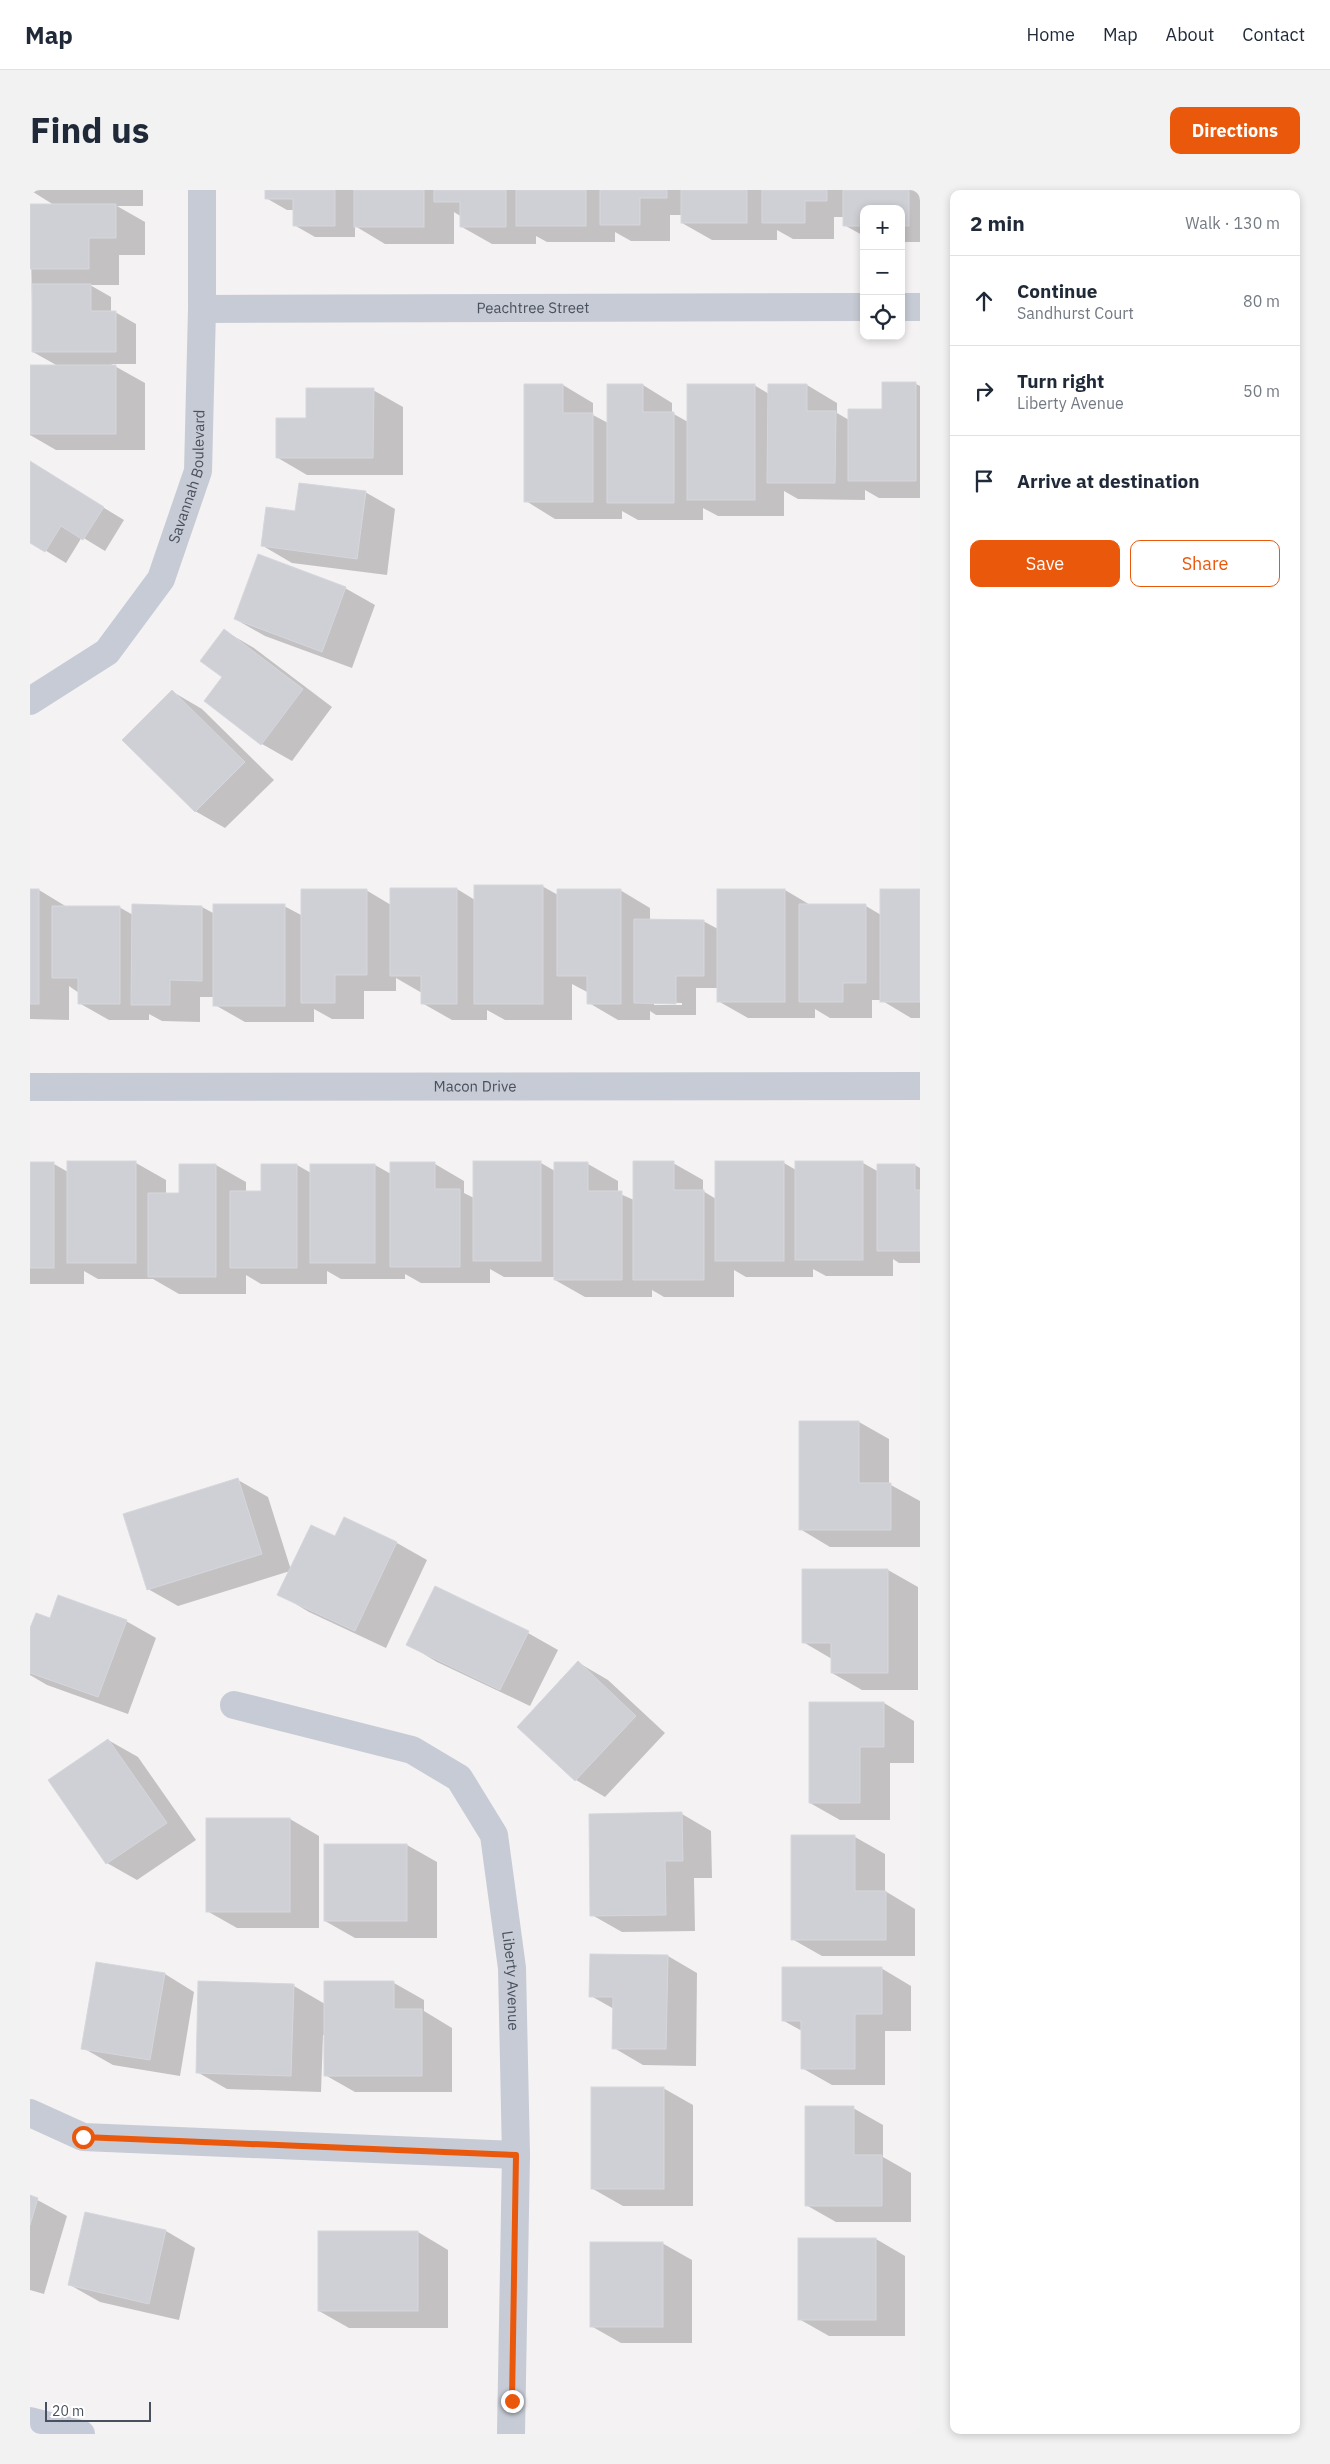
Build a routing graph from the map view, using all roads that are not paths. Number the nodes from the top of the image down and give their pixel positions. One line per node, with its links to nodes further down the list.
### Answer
1 (202, 190): 5 (street, Savannah Boulevard)
2 (905, 307): 3 (street)
3 (920, 307)
4 (860, 308): 5 (street, Peachtree Street)
5 (202, 309): 6 (street, Savannah Boulevard)
6 (30, 701)
7 (920, 1086): 8 (street, Macon Drive)
8 (30, 1087)
9 (234, 1705): 11 (street, Liberty Avenue)
10 (30, 2113): 11 (street)
11 (516, 2155): 14 (street, Liberty Avenue)
12 (30, 2421): 13 (street)
13 (81, 2434)
14 (511, 2434)

